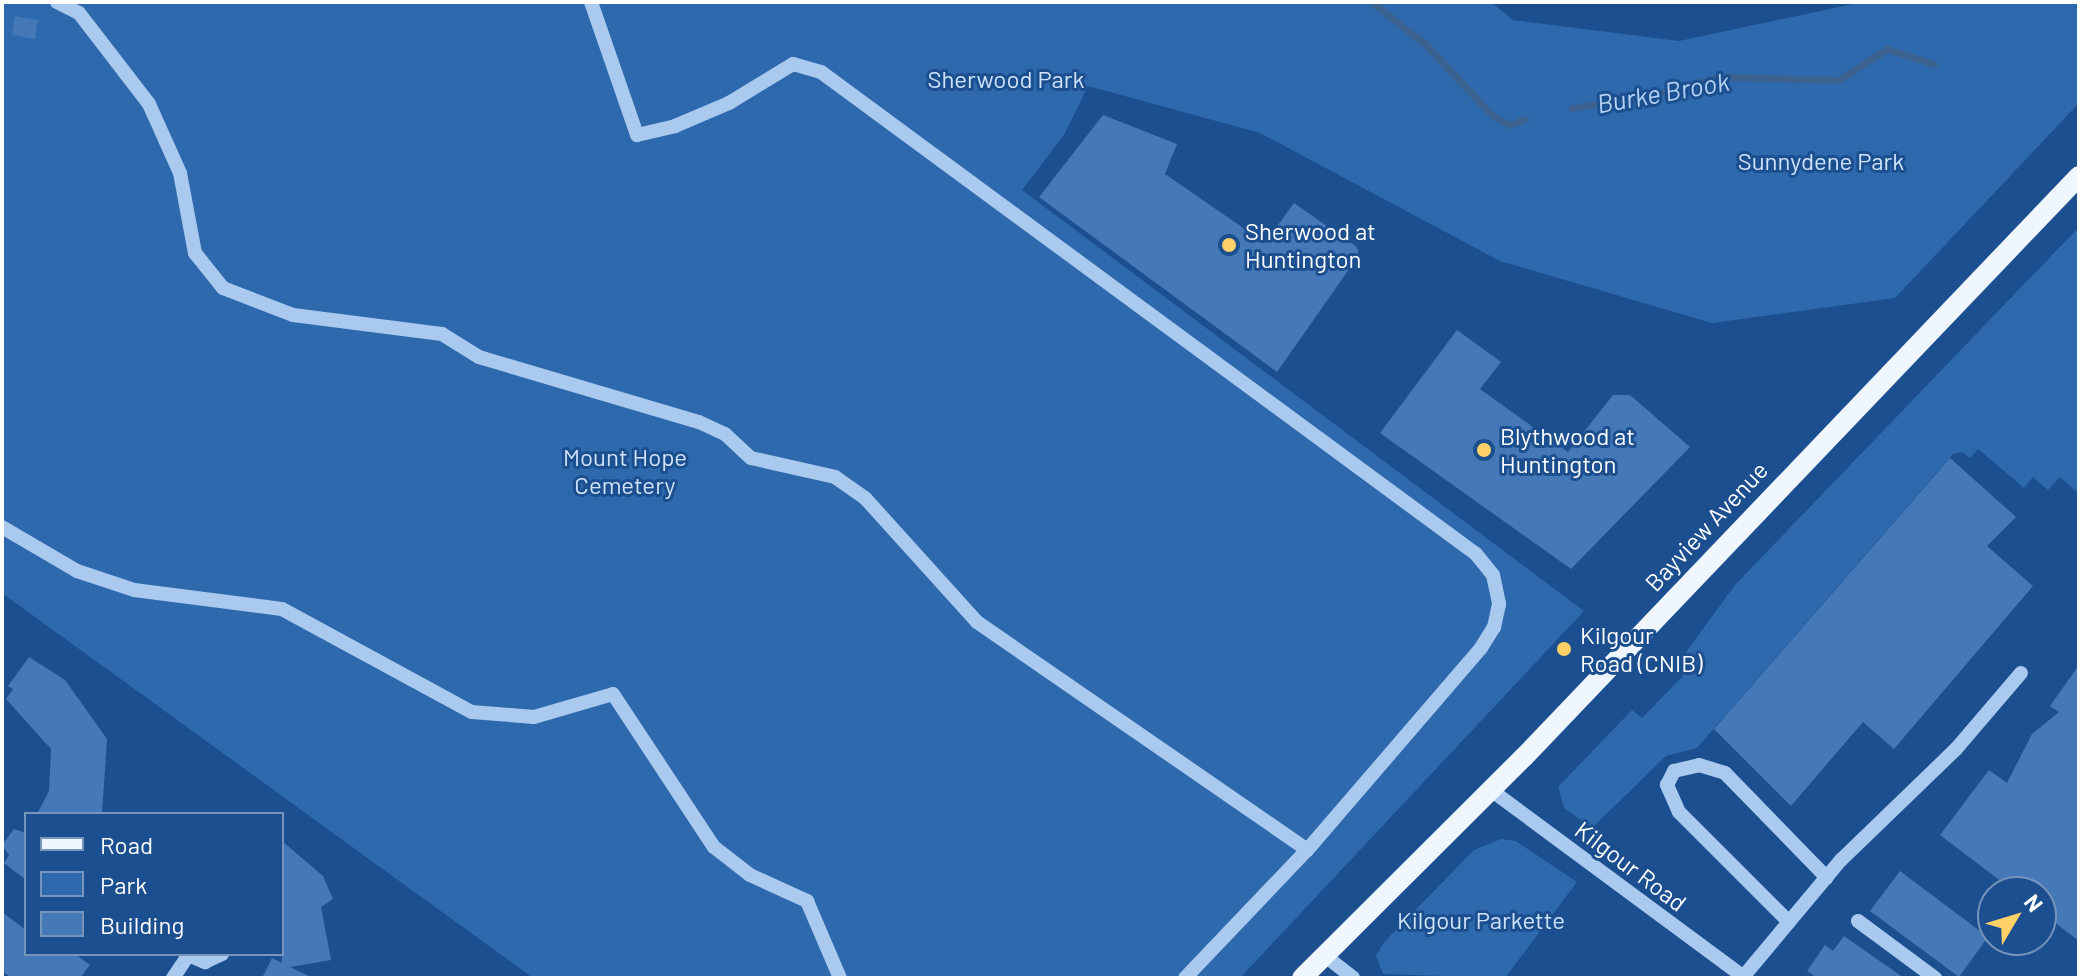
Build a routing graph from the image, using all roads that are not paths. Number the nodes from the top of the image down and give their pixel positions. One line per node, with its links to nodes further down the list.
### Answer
1 (57, 2): 7 (street)
2 (591, 2): 7 (street)
3 (2079, 176): 6 (main road, Bayview Avenue)
4 (2, 527): 17 (street)
5 (2021, 673): 8 (street)
6 (1491, 790): 11 (main road, Bayview Avenue); 15 (street, Kilgour Road)
7 (1307, 850): 18 (street)
8 (1827, 878): 10 (street); 10 (street)
9 (1858, 921): 21 (street)
10 (1789, 922): 15 (street)
11 (1324, 955): 19 (main road, Bayview Avenue); 20 (street)
12 (186, 956): 16 (street)
13 (190, 956): 14 (street)
14 (218, 956)
15 (1744, 977)
16 (173, 978)
17 (840, 978)
18 (1185, 978)
19 (1302, 978)
20 (1353, 978)
21 (1935, 978)

